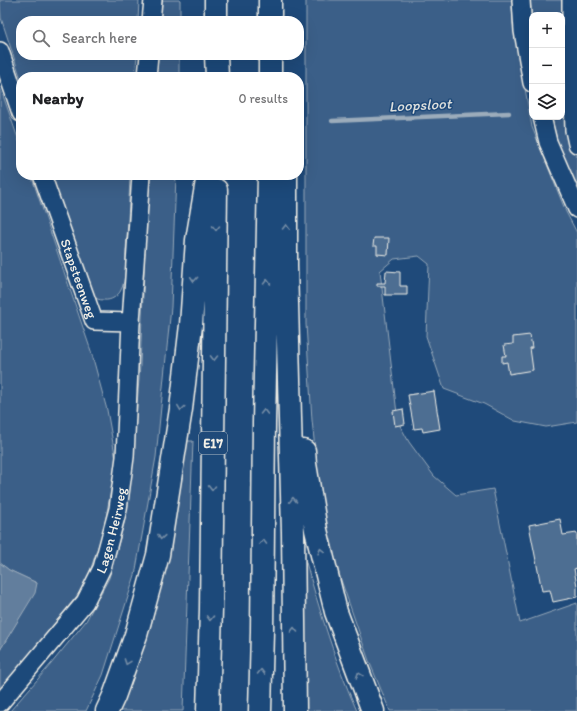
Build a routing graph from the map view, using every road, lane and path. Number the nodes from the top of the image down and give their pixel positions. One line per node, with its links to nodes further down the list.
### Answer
1 (153, 0): 6 (street)
2 (216, 0): 7 (highway)
3 (270, 0): 8 (highway)
4 (521, 0): 13 (street)
5 (571, 0): 19 (street)
6 (151, 16)
7 (216, 16)
8 (270, 16)
9 (0, 51): 17 (street)
10 (149, 60): 14 (street)
11 (216, 60): 15 (highway)
12 (270, 60): 16 (highway)
13 (529, 66)
14 (148, 72)
15 (217, 72)
16 (270, 72)
17 (16, 98)
18 (543, 120): 26 (street)
19 (577, 144)
20 (44, 180): 28 (street, Stapsteenweg)
21 (141, 180): 28 (street)
22 (207, 180): 30 (highway, one-way to 30)
23 (216, 180): 31 (highway, E17, one-way to 31)
24 (269, 180): 32 (highway, one-way to 24)
25 (286, 180): 27 (highway, one-way to 25)
26 (577, 209)
27 (286, 266): 33 (highway, one-way to 27); 34 (highway, one-way to 27)
28 (131, 322): 29 (street, Lagen Heirweg)
29 (0, 703)
30 (107, 711)
31 (208, 711)
32 (260, 711)
33 (295, 711)
34 (373, 711)

